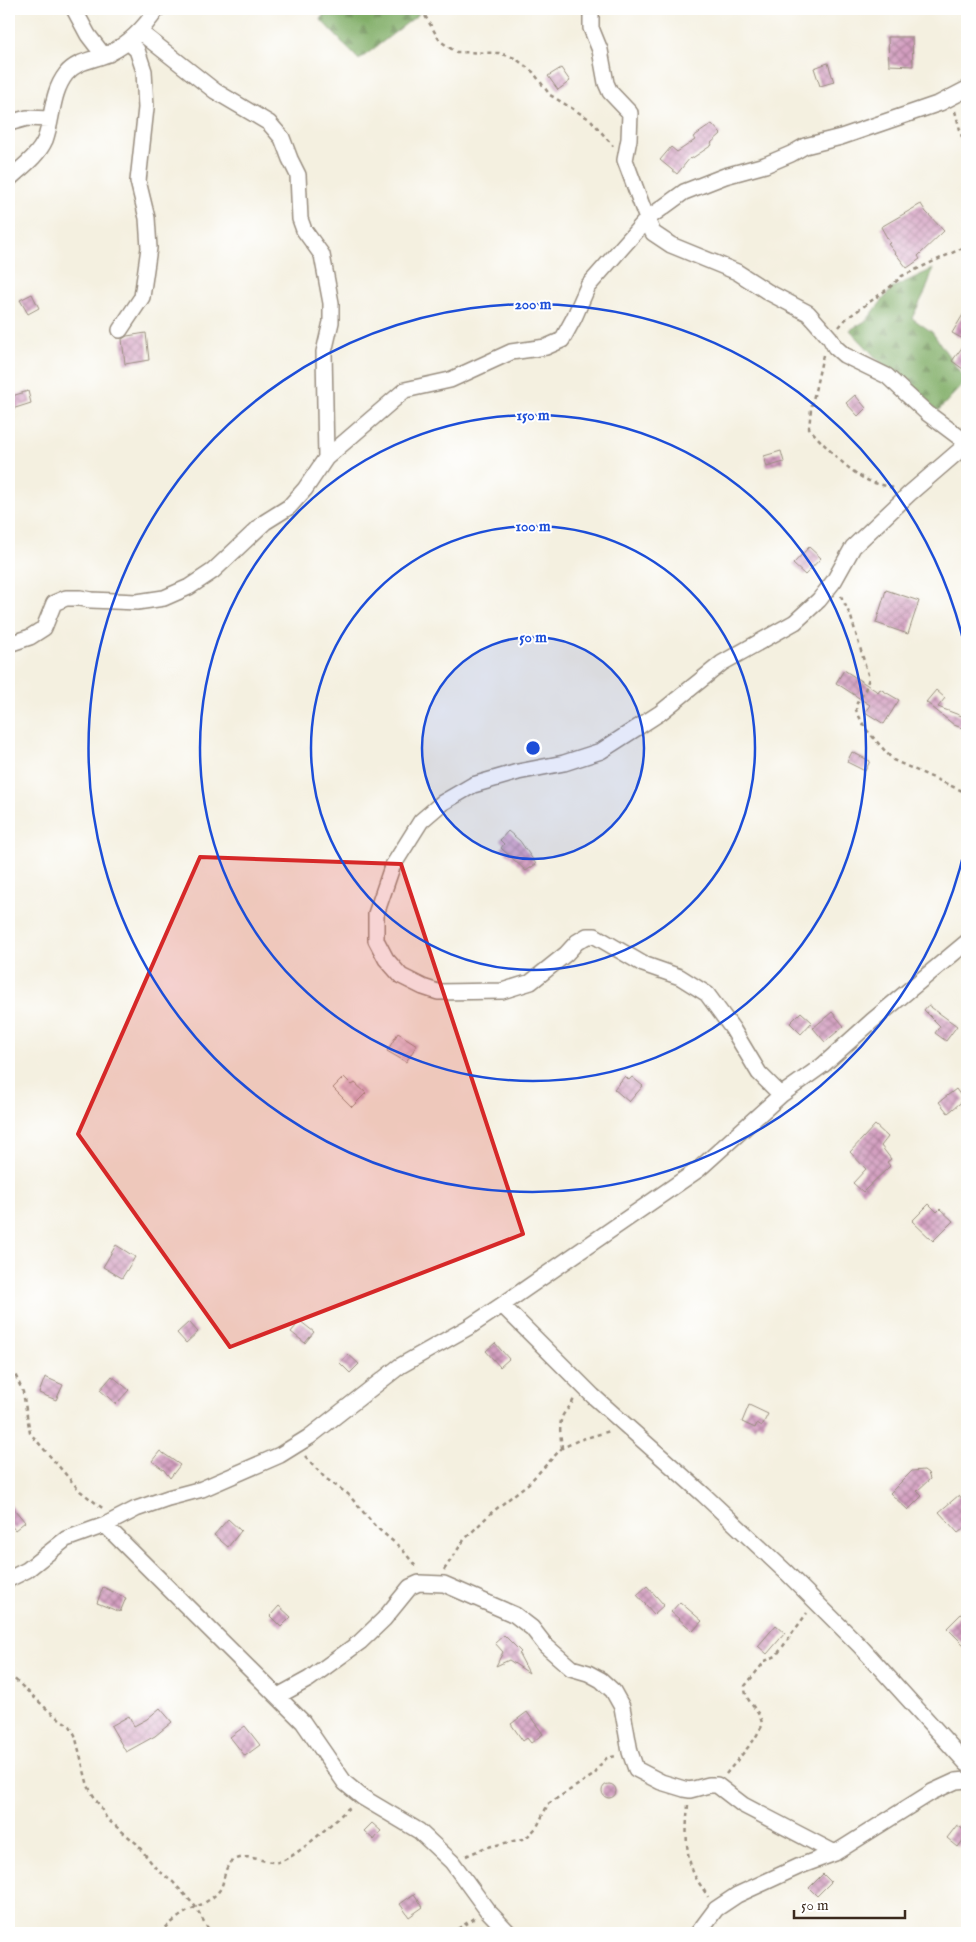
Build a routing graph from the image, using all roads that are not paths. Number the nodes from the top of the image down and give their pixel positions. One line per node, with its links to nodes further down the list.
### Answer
1 (74, 9): 6 (street)
2 (591, 9): 11 (street)
3 (154, 10): 4 (street)
4 (140, 32): 5 (street); 14 (street)
5 (128, 42): 6 (street); 12 (street)
6 (109, 54): 8 (street)
7 (967, 89): 11 (street)
8 (49, 119): 9 (street); 10 (street)
9 (9, 123)
10 (9, 179)
11 (647, 219): 13 (street); 14 (street)
12 (120, 330)
13 (967, 443): 17 (street)
14 (326, 458): 15 (street)
15 (9, 644)
16 (967, 942): 17 (street)
17 (781, 1095): 18 (street)
18 (502, 1305): 19 (street); 22 (street)
19 (110, 1523): 20 (street); 21 (street)
20 (9, 1579)
21 (278, 1696): 24 (street); 25 (street)
22 (967, 1764)
23 (967, 1780): 24 (street)
24 (835, 1852): 26 (street)
25 (509, 1933)
26 (698, 1933)

